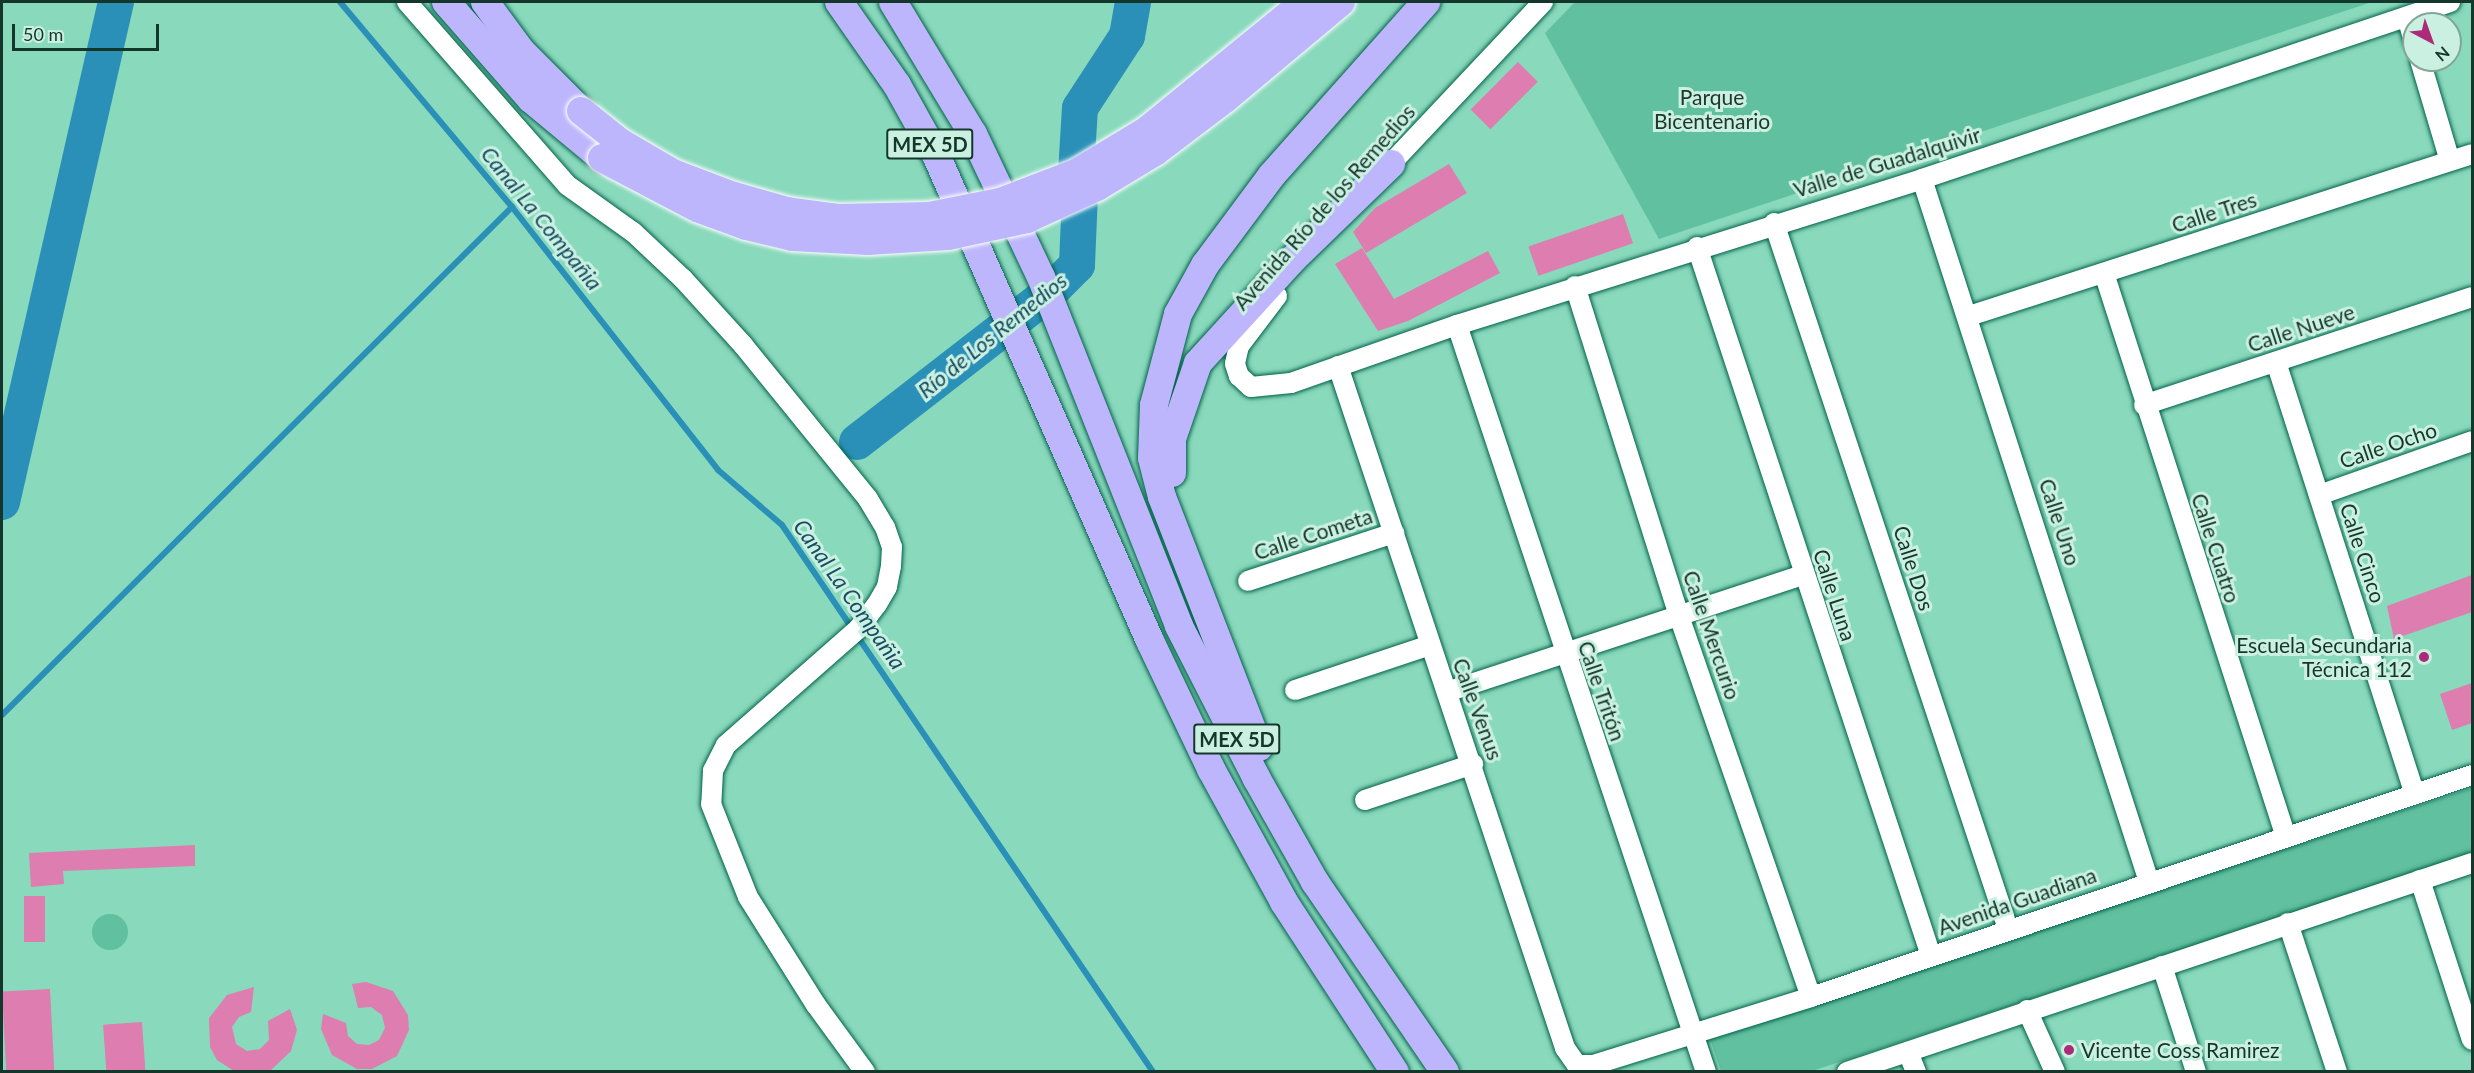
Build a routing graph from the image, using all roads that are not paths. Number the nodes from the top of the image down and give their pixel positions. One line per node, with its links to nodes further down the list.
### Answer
1 (407, 2): 58 (street)
2 (446, 2): 7 (highway, bridge)
3 (485, 2): 6 (highway, bridge)
4 (839, 2): 59 (highway, MEX 5D)
5 (893, 2): 46 (highway, MEX 5D)
6 (1304, 2)
7 (1341, 2)
8 (1426, 2): 30 (highway)
9 (1543, 2): 16 (street, Avenida Río de los Remedios)
10 (2449, 2): 11 (street, Valle de Guadalquivir)
11 (2419, 12)
12 (2402, 18): 17 (street, Valle de Guadalquivir)
13 (2424, 72): 15 (street)
14 (2472, 154): 15 (street, Calle Tres)
15 (2450, 161): 20 (street, Calle Tres)
16 (1391, 164): 26 (street, Avenida Río de los Remedios); 30 (highway)
17 (1922, 178): 18 (street, Valle de Guadalquivir); 23 (street, Calle Uno)
18 (1774, 223): 19 (street, Valle de Guadalquivir); 49 (street, Calle Dos)
19 (1697, 247): 21 (street, Valle de Guadalquivir); 32 (street, Calle Luna)
20 (2104, 273): 23 (street, Calle Tres); 27 (street, Calle Cuatro)
21 (1575, 286): 24 (street, Valle de Guadalquivir); 34 (street, Calle Mercurio)
22 (2472, 297): 25 (street, Calle Nueve)
23 (1969, 316): 47 (street, Calle Uno)
24 (1456, 325): 26 (street, Valle de Guadalquivir); 36 (street, Calle Tritón)
25 (2276, 362): 27 (street, Calle Nueve); 29 (street, Calle Cinco)
26 (1338, 366): 31 (street, Calle Venus)
27 (2144, 405): 43 (street, Calle Cuatro)
28 (2472, 441): 29 (street, Calle Ocho)
29 (2319, 495): 41 (street, Calle Cinco)
30 (1173, 532): 46 (highway)
31 (1394, 533): 33 (street, Calle Cometa); 35 (street, Calle Venus)
32 (1802, 575): 34 (street); 50 (street, Calle Luna)
33 (1248, 582)
34 (1679, 615): 36 (street); 52 (street, Calle Mercurio)
35 (1430, 645): 37 (street); 38 (street, Calle Venus)
36 (1563, 651): 38 (street); 54 (street, Calle Tritón)
37 (1295, 690)
38 (1447, 692): 39 (street, Calle Venus)
39 (1473, 764): 42 (street); 57 (street, Calle Venus)
40 (2472, 775): 41 (street, Avenida Guadiana)
41 (2415, 794): 43 (street, Avenida Guadiana)
42 (1365, 800)
43 (2286, 837): 47 (street, Avenida Guadiana)
44 (2472, 863): 45 (street)
45 (2420, 880): 48 (street); 55 (street)
46 (1315, 882): 60 (highway, MEX 5D)
47 (2149, 882): 49 (street, Avenida Guadiana)
48 (2288, 923): 51 (street); 66 (street)
49 (2008, 929): 50 (street, Avenida Guadiana)
50 (1931, 956): 52 (street, Avenida Guadiana)
51 (2162, 966): 53 (street); 65 (street)
52 (1811, 997): 54 (street, Avenida Guadiana)
53 (2027, 1010): 56 (street); 64 (street)
54 (1693, 1033): 57 (street, Avenida Guadiana); 61 (street, Calle Tritón)
55 (2472, 1040)
56 (1908, 1052): 62 (street); 63 (street)
57 (1577, 1065)
58 (865, 1071)
59 (1395, 1071)
60 (1445, 1071)
61 (1706, 1071)
62 (1847, 1071)
63 (1916, 1071)
64 (2055, 1071)
65 (2196, 1071)
66 (2337, 1071)

